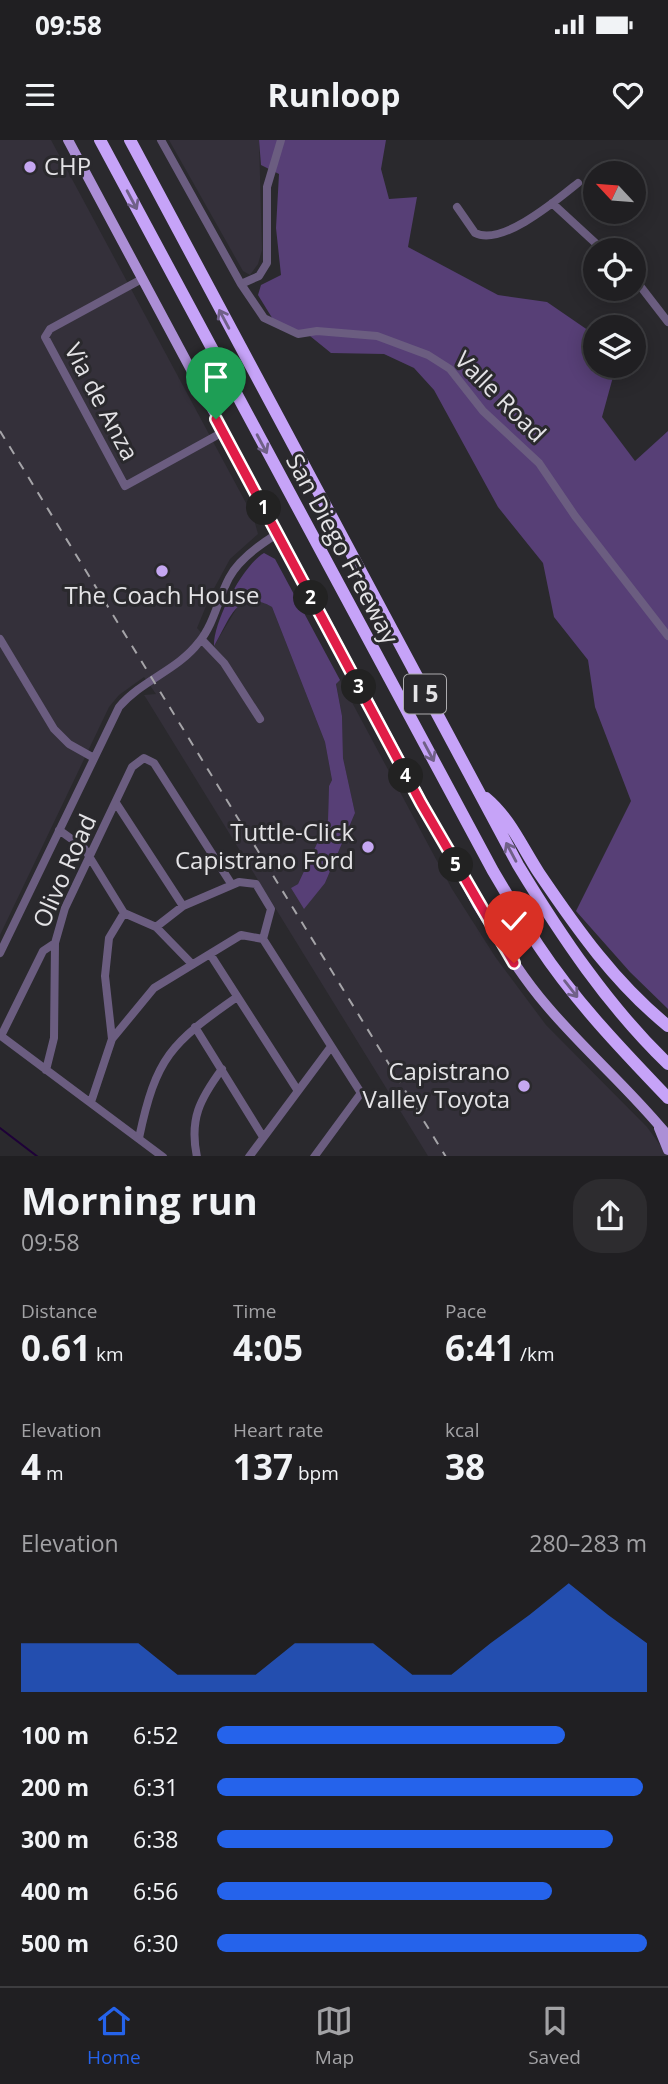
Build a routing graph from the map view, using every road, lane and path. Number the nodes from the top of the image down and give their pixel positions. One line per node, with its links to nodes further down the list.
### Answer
1 (68, 140): 10 (main road)
2 (100, 140): 44 (highway, San Diego Freeway / I 5, one-way to 44)
3 (130, 140): 21 (highway, San Diego Freeway / I 5, one-way to 3)
4 (161, 140): 11 (street, Valle Road)
5 (281, 140): 11 (street)
6 (579, 183): 7 (street)
7 (552, 204): 8 (street); 9 (street)
8 (457, 207)
9 (590, 238)
10 (140, 280): 14 (main road); 14 (street, Via de Anza)
11 (241, 284): 16 (street, Valle Road)
12 (646, 294): 13 (street)
13 (668, 322)
14 (223, 432): 15 (main road)
15 (277, 534): 18 (street); 46 (main road)
16 (668, 636)
17 (0, 639): 20 (street)
18 (202, 640): 19 (street); 20 (street)
19 (260, 719)
20 (94, 758): 23 (street)
21 (479, 792): 35 (highway); 40 (highway, San Diego Freeway / I 5, one-way to 21)
22 (116, 803): 24 (street, Olivo Road); 25 (street, Olivo Road); 26 (street)
23 (59, 830): 24 (street); 31 (street)
24 (90, 857): 27 (street); 30 (street, Olivo Road)
25 (232, 885): 26 (street); 29 (street)
26 (184, 906): 28 (street)
27 (124, 913): 28 (street); 38 (street)
28 (156, 927): 33 (street)
29 (263, 939): 32 (street); 39 (street)
30 (55, 943): 37 (street, Olivo Road); 42 (street)
31 (0, 953)
32 (210, 954): 33 (street); 34 (street)
33 (191, 963): 38 (street)
34 (237, 997): 36 (street); 43 (street)
35 (668, 1026)
36 (195, 1027): 41 (street); 49 (street)
37 (1, 1036): 42 (street)
38 (112, 1040): 45 (street)
39 (330, 1048): 43 (street); 54 (street)
40 (668, 1064)
41 (222, 1069): 48 (street); 52 (street)
42 (46, 1070): 45 (street)
43 (298, 1091): 48 (street)
44 (668, 1098)
45 (91, 1102): 49 (street)
46 (658, 1124): 47 (main road); 50 (main road)
47 (668, 1134)
48 (263, 1137): 53 (street)
49 (139, 1138): 51 (street)
50 (668, 1150)
51 (162, 1156)
52 (197, 1156)
53 (250, 1156)
54 (315, 1156)

